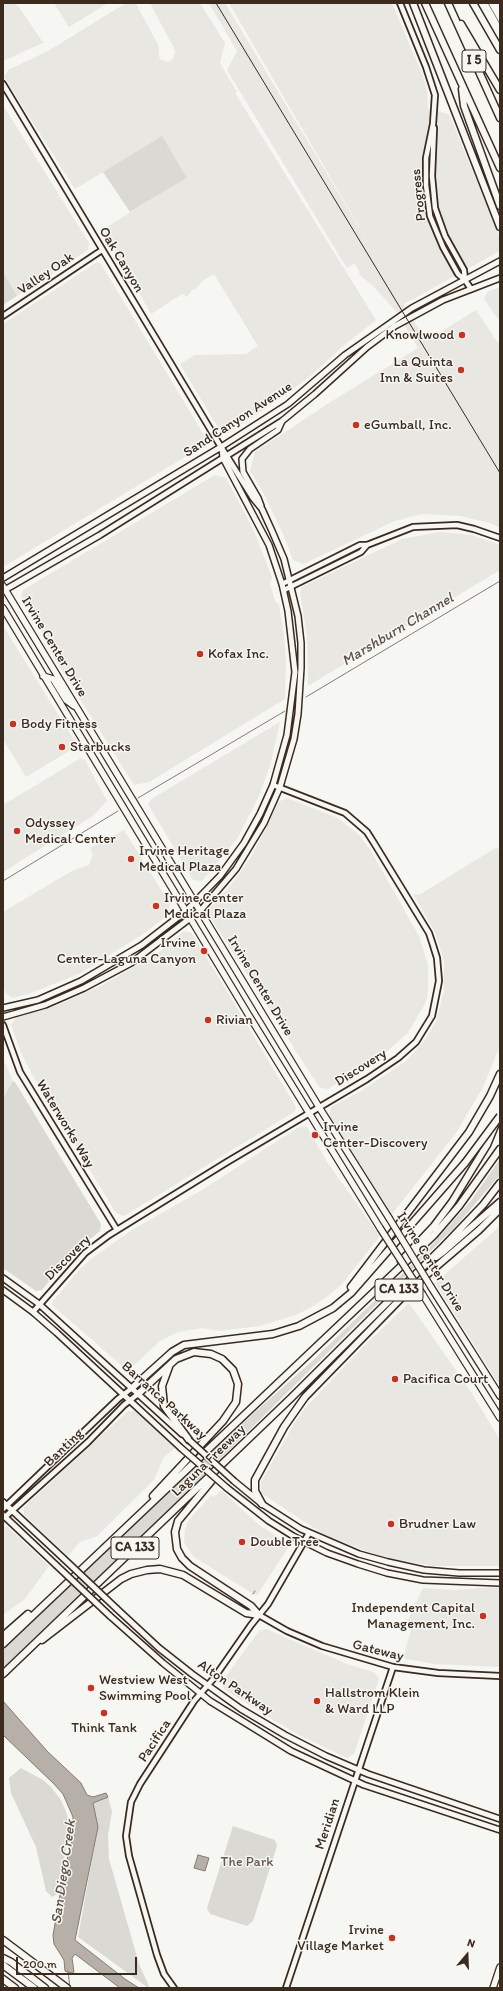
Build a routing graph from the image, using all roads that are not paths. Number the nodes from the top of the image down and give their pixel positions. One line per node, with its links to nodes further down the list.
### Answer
1 (400, 3): 11 (street, Progress)
2 (413, 3): 14 (highway)
3 (425, 3): 8 (highway, I 5)
4 (448, 3): 9 (highway); 10 (highway, I 5)
5 (473, 3): 6 (highway)
6 (500, 50)
7 (3, 84): 15 (street, Oak Canyon)
8 (462, 84): 12 (highway, I 5); 13 (highway)
9 (500, 90)
10 (500, 118)
11 (433, 124): 18 (street, Progress); 18 (street, Progress)
12 (500, 168)
13 (500, 206)
14 (500, 226)
15 (102, 250): 20 (street, Valley Oak); 22 (street, Oak Canyon)
16 (500, 261): 18 (main road, Sand Canyon Avenue)
17 (500, 278): 19 (main road, Sand Canyon Avenue)
18 (465, 280): 19 (street, Progress); 22 (main road, Sand Canyon Avenue)
19 (470, 289): 21 (main road, Sand Canyon Avenue)
20 (3, 316)
21 (282, 421): 23 (main road, Sand Canyon Avenue); 24 (main road)
22 (221, 447): 23 (main road); 27 (main road, Sand Canyon Avenue)
23 (225, 457): 24 (main road); 29 (main road); 31 (main road, Sand Canyon Avenue)
24 (262, 509): 28 (main road)
25 (500, 538): 26 (street)
26 (367, 544): 28 (street); 30 (street)
27 (3, 578)
28 (290, 580): 29 (street); 30 (main road)
29 (282, 584): 32 (main road)
30 (291, 586): 32 (street); 37 (main road)
31 (4, 589): 35 (main road, Irvine Center Drive)
32 (284, 590): 36 (main road)
33 (3, 608): 34 (main road, Irvine Center Drive)
34 (43, 676): 35 (main road); 40 (main road, Irvine Center Drive)
35 (78, 709): 38 (main road, Irvine Center Drive)
36 (273, 785): 37 (street, Discovery); 38 (main road)
37 (280, 787): 39 (main road); 46 (street, Discovery)
38 (196, 901): 39 (main road, Irvine Center Drive); 40 (main road)
39 (200, 910): 41 (main road); 46 (main road, Irvine Center Drive)
40 (186, 911): 41 (main road, Irvine Center Drive); 42 (main road)
41 (190, 918): 43 (main road); 47 (main road, Irvine Center Drive)
42 (3, 1008)
43 (3, 1017)
44 (3, 1025): 53 (street, Waterworks Way)
45 (500, 1074): 60 (highway)
46 (319, 1107): 47 (street, Discovery); 65 (main road, Irvine Center Drive, bridge)
47 (309, 1114): 53 (street, Discovery); 67 (main road, Irvine Center Drive, bridge)
48 (500, 1115): 57 (highway); 60 (highway, bridge)
49 (500, 1149): 57 (highway)
50 (500, 1183): 54 (highway)
51 (500, 1202): 54 (highway)
52 (500, 1209): 70 (highway)
53 (117, 1230): 58 (street, Discovery)
54 (429, 1261): 69 (highway, Laguna Freeway / CA 133)
55 (3, 1278): 58 (main road, Barranca Parkway)
56 (3, 1290): 59 (main road, Barranca Parkway)
57 (363, 1302): 74 (highway, Laguna Freeway / CA 133)
58 (39, 1304): 59 (street, Discovery); 62 (main road, Barranca Parkway)
59 (33, 1312): 63 (main road, Barranca Parkway)
60 (310, 1321): 62 (highway)
61 (169, 1365): 64 (highway); 68 (highway); 74 (highway)
62 (132, 1388): 63 (street, Banting); 64 (main road, Barranca Parkway)
63 (124, 1394): 66 (main road, Barranca Parkway); 71 (street, Banting)
64 (138, 1394): 66 (street, Banting); 68 (main road, Barranca Parkway)
65 (500, 1396)
66 (130, 1400): 72 (street, Banting); 76 (main road, Barranca Parkway, bridge)
67 (500, 1418)
68 (189, 1440): 70 (main road, Barranca Parkway, bridge)
69 (238, 1450): 80 (highway); 83 (highway, Laguna Freeway / CA 133)
70 (262, 1504): 75 (main road, Barranca Parkway)
71 (4, 1506): 72 (main road, Alton Parkway)
72 (13, 1511): 73 (street, Banting); 87 (main road, Alton Parkway, bridge)
73 (4, 1516): 88 (main road, Alton Parkway, bridge)
74 (119, 1532): 79 (highway, Laguna Freeway / CA 133)
75 (309, 1533): 76 (street, Pacifica); 77 (main road, Barranca Parkway)
76 (303, 1541): 78 (main road, Barranca Parkway); 80 (street, Pacifica)
77 (500, 1573)
78 (500, 1583)
79 (56, 1593): 81 (highway); 82 (highway, Laguna Freeway / CA 133)
80 (259, 1615): 83 (highway); 84 (street, Gateway); 87 (street, Pacifica)
81 (3, 1636)
82 (3, 1644)
83 (32, 1646): 85 (highway, Laguna Freeway / CA 133)
84 (393, 1667): 86 (street, Gateway); 89 (street, Meridian)
85 (3, 1674)
86 (500, 1676)
87 (208, 1686): 88 (street, Pacifica); 89 (main road, Alton Parkway)
88 (200, 1693): 90 (main road, Alton Parkway); 102 (street, Pacifica)
89 (358, 1770): 90 (street, Meridian); 91 (main road, Alton Parkway)
90 (354, 1781): 92 (main road, Alton Parkway); 103 (street, Meridian)
91 (500, 1819)
92 (500, 1830)
93 (3, 1940): 101 (highway)
94 (3, 1958): 100 (highway)
95 (3, 1965): 99 (highway)
96 (500, 1967): 104 (main road)
97 (3, 1980): 98 (highway)
98 (15, 1988)
99 (34, 1988)
100 (45, 1988)
101 (67, 1988)
102 (174, 1988)
103 (286, 1988)
104 (493, 1988)

